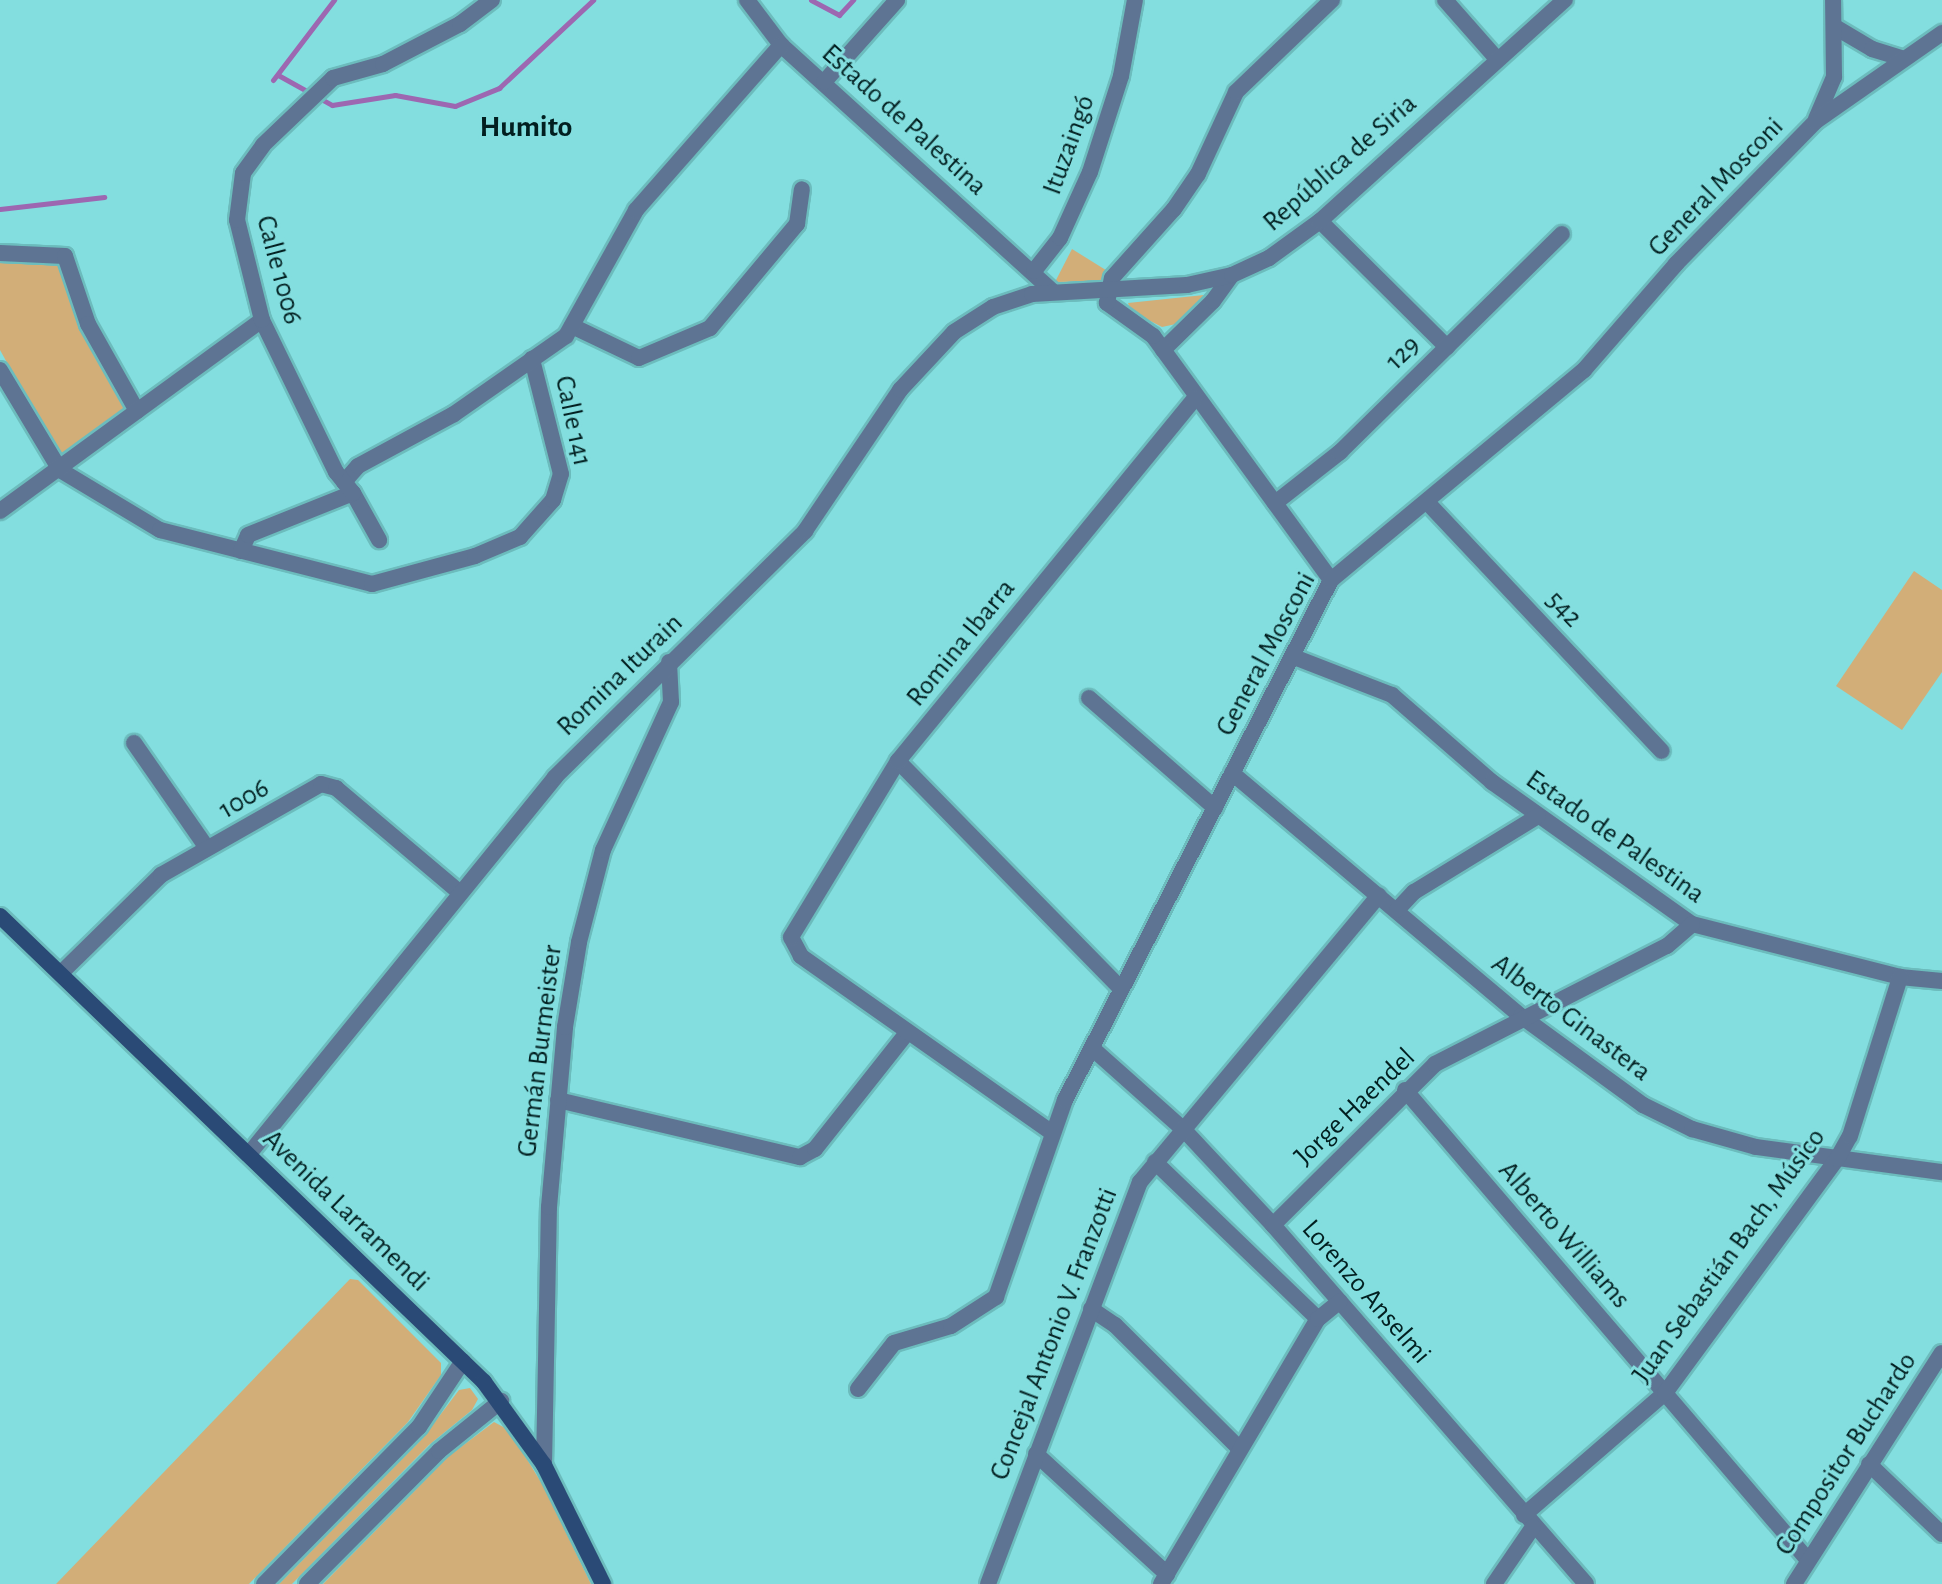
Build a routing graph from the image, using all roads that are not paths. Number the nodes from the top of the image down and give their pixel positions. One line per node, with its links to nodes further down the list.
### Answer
1 (492, 0): 24 (street, Calle 1006)
2 (747, 0): 11 (street, Estado de Palestina)
3 (897, 0): 14 (street)
4 (1135, 0): 20 (street, Ituzaingó)
5 (1332, 0): 22 (street)
6 (1445, 0): 13 (street)
7 (1565, 0): 13 (street, República de Siria)
8 (1833, 0): 9 (street)
9 (1835, 27): 12 (street); 15 (street)
10 (1942, 33): 12 (street, General Mosconi)
11 (781, 45): 14 (street, Estado de Palestina); 25 (street, Calle 141)
12 (1902, 58): 15 (street, General Mosconi)
13 (1497, 59): 17 (street, República de Siria)
14 (824, 82): 20 (street, Estado de Palestina)
15 (1816, 121): 34 (street, General Mosconi)
16 (802, 189): 25 (street)
17 (1320, 221): 21 (street, República de Siria); 26 (street)
18 (1562, 234): 26 (street, 129)
19 (0, 253): 31 (street)
20 (1034, 271): 23 (street)
21 (1232, 275): 22 (street, República de Siria); 27 (street)
22 (1107, 290): 23 (street, República de Siria); 27 (street)
23 (1059, 291): 41 (street, Romina Iturain)
24 (262, 320): 31 (street); 33 (street, Calle 1006)
25 (572, 326): 28 (street, Calle 141)
26 (1447, 347): 35 (street, 129)
27 (1163, 350): 30 (street)
28 (532, 359): 33 (street); 38 (street, Calle 141)
29 (0, 370): 32 (street)
30 (1195, 398): 35 (street); 45 (street, Romina Ibarra)
31 (137, 411): 32 (street)
32 (60, 470): 36 (street); 38 (street, Calle 141)
33 (349, 488): 37 (street, Calle 1006); 38 (street)
34 (1427, 502): 39 (street, General Mosconi); 44 (street, 542)
35 (1275, 503): 39 (street)
36 (0, 511)
37 (379, 540)
38 (241, 551)
39 (1331, 580): 40 (street, General Mosconi)
40 (1294, 657): 46 (street, General Mosconi); 48 (street, Estado de Palestina)
41 (669, 662): 50 (street, Romina Iturain); 63 (street, Germán Burmeister)
42 (1089, 698): 47 (street)
43 (134, 743): 49 (street)
44 (1662, 751)
45 (898, 761): 58 (street); 60 (street, Romina Ibarra)
46 (1232, 773): 47 (street, General Mosconi); 51 (street, Alberto Ginastera)
47 (1215, 808): 58 (street, General Mosconi)
48 (1538, 816): 52 (street); 54 (street, Estado de Palestina)
49 (207, 848): 50 (street, 1006); 55 (street, 1006)
50 (459, 892): 66 (street, Romina Iturain)
51 (1379, 895): 52 (street, Alberto Ginastera); 64 (street, Concejal Antonio V. Franzotti)
52 (1397, 910): 59 (street, Alberto Ginastera)
53 (0, 916): 55 (main road, Avenida Larramendi)
54 (1692, 924): 56 (street, Estado de Palestina); 59 (street, Jorge Haendel)
55 (61, 973): 66 (main road, Avenida Larramendi)
56 (1900, 977): 57 (street, Estado de Palestina); 67 (street, Juan Sebastián Bach, Músico)
57 (1942, 981)
58 (1121, 989): 61 (street, General Mosconi)
59 (1521, 1016): 62 (street, Jorge Haendel); 67 (street, Alberto Ginastera)
60 (906, 1034): 63 (street); 65 (street)
61 (1092, 1048): 64 (street, Lorenzo Anselmi); 65 (street, General Mosconi)
62 (1405, 1090): 70 (street, Jorge Haendel); 77 (street, Alberto Williams)
63 (558, 1100): 82 (street, Germán Burmeister)
64 (1185, 1131): 68 (street, Concejal Antonio V. Franzotti); 70 (street, Lorenzo Anselmi)
65 (1051, 1132): 76 (street, General Mosconi)
66 (249, 1154): 75 (main road, Avenida Larramendi)
67 (1837, 1159): 69 (street, Alberto Ginastera); 77 (street, Juan Sebastián Bach, Músico)
68 (1155, 1162): 72 (street, Concejal Antonio V. Franzotti); 73 (street)
69 (1942, 1172)
70 (1273, 1225): 71 (street, Lorenzo Anselmi)
71 (1340, 1301): 73 (street); 83 (street, Lorenzo Anselmi)
72 (1091, 1309): 79 (street); 80 (street, Concejal Antonio V. Franzotti)
73 (1318, 1319): 79 (street)
74 (1942, 1353): 81 (street, Compositor Buchardo)
75 (463, 1361): 78 (main road, Avenida Larramendi); 87 (street)
76 (858, 1389)
77 (1665, 1393): 83 (street, Juan Sebastián Bach, Músico); 85 (street, Alberto Williams)
78 (501, 1401): 82 (main road, Avenida Larramendi); 88 (street)
79 (1240, 1449): 86 (street)
80 (1036, 1454): 86 (street); 90 (street, Concejal Antonio V. Franzotti)
81 (1869, 1464): 84 (street); 85 (street, Compositor Buchardo)
82 (544, 1465): 89 (main road, Avenida Larramendi)
83 (1528, 1521): 91 (street, Juan Sebastián Bach, Músico); 92 (street, Lorenzo Anselmi)
84 (1942, 1534)
85 (1808, 1560): 93 (street, Compositor Buchardo)
86 (1164, 1579)
87 (264, 1584)
88 (307, 1584)
89 (603, 1584)
90 (988, 1584)
91 (1494, 1584)
92 (1586, 1584)
93 (1794, 1584)

